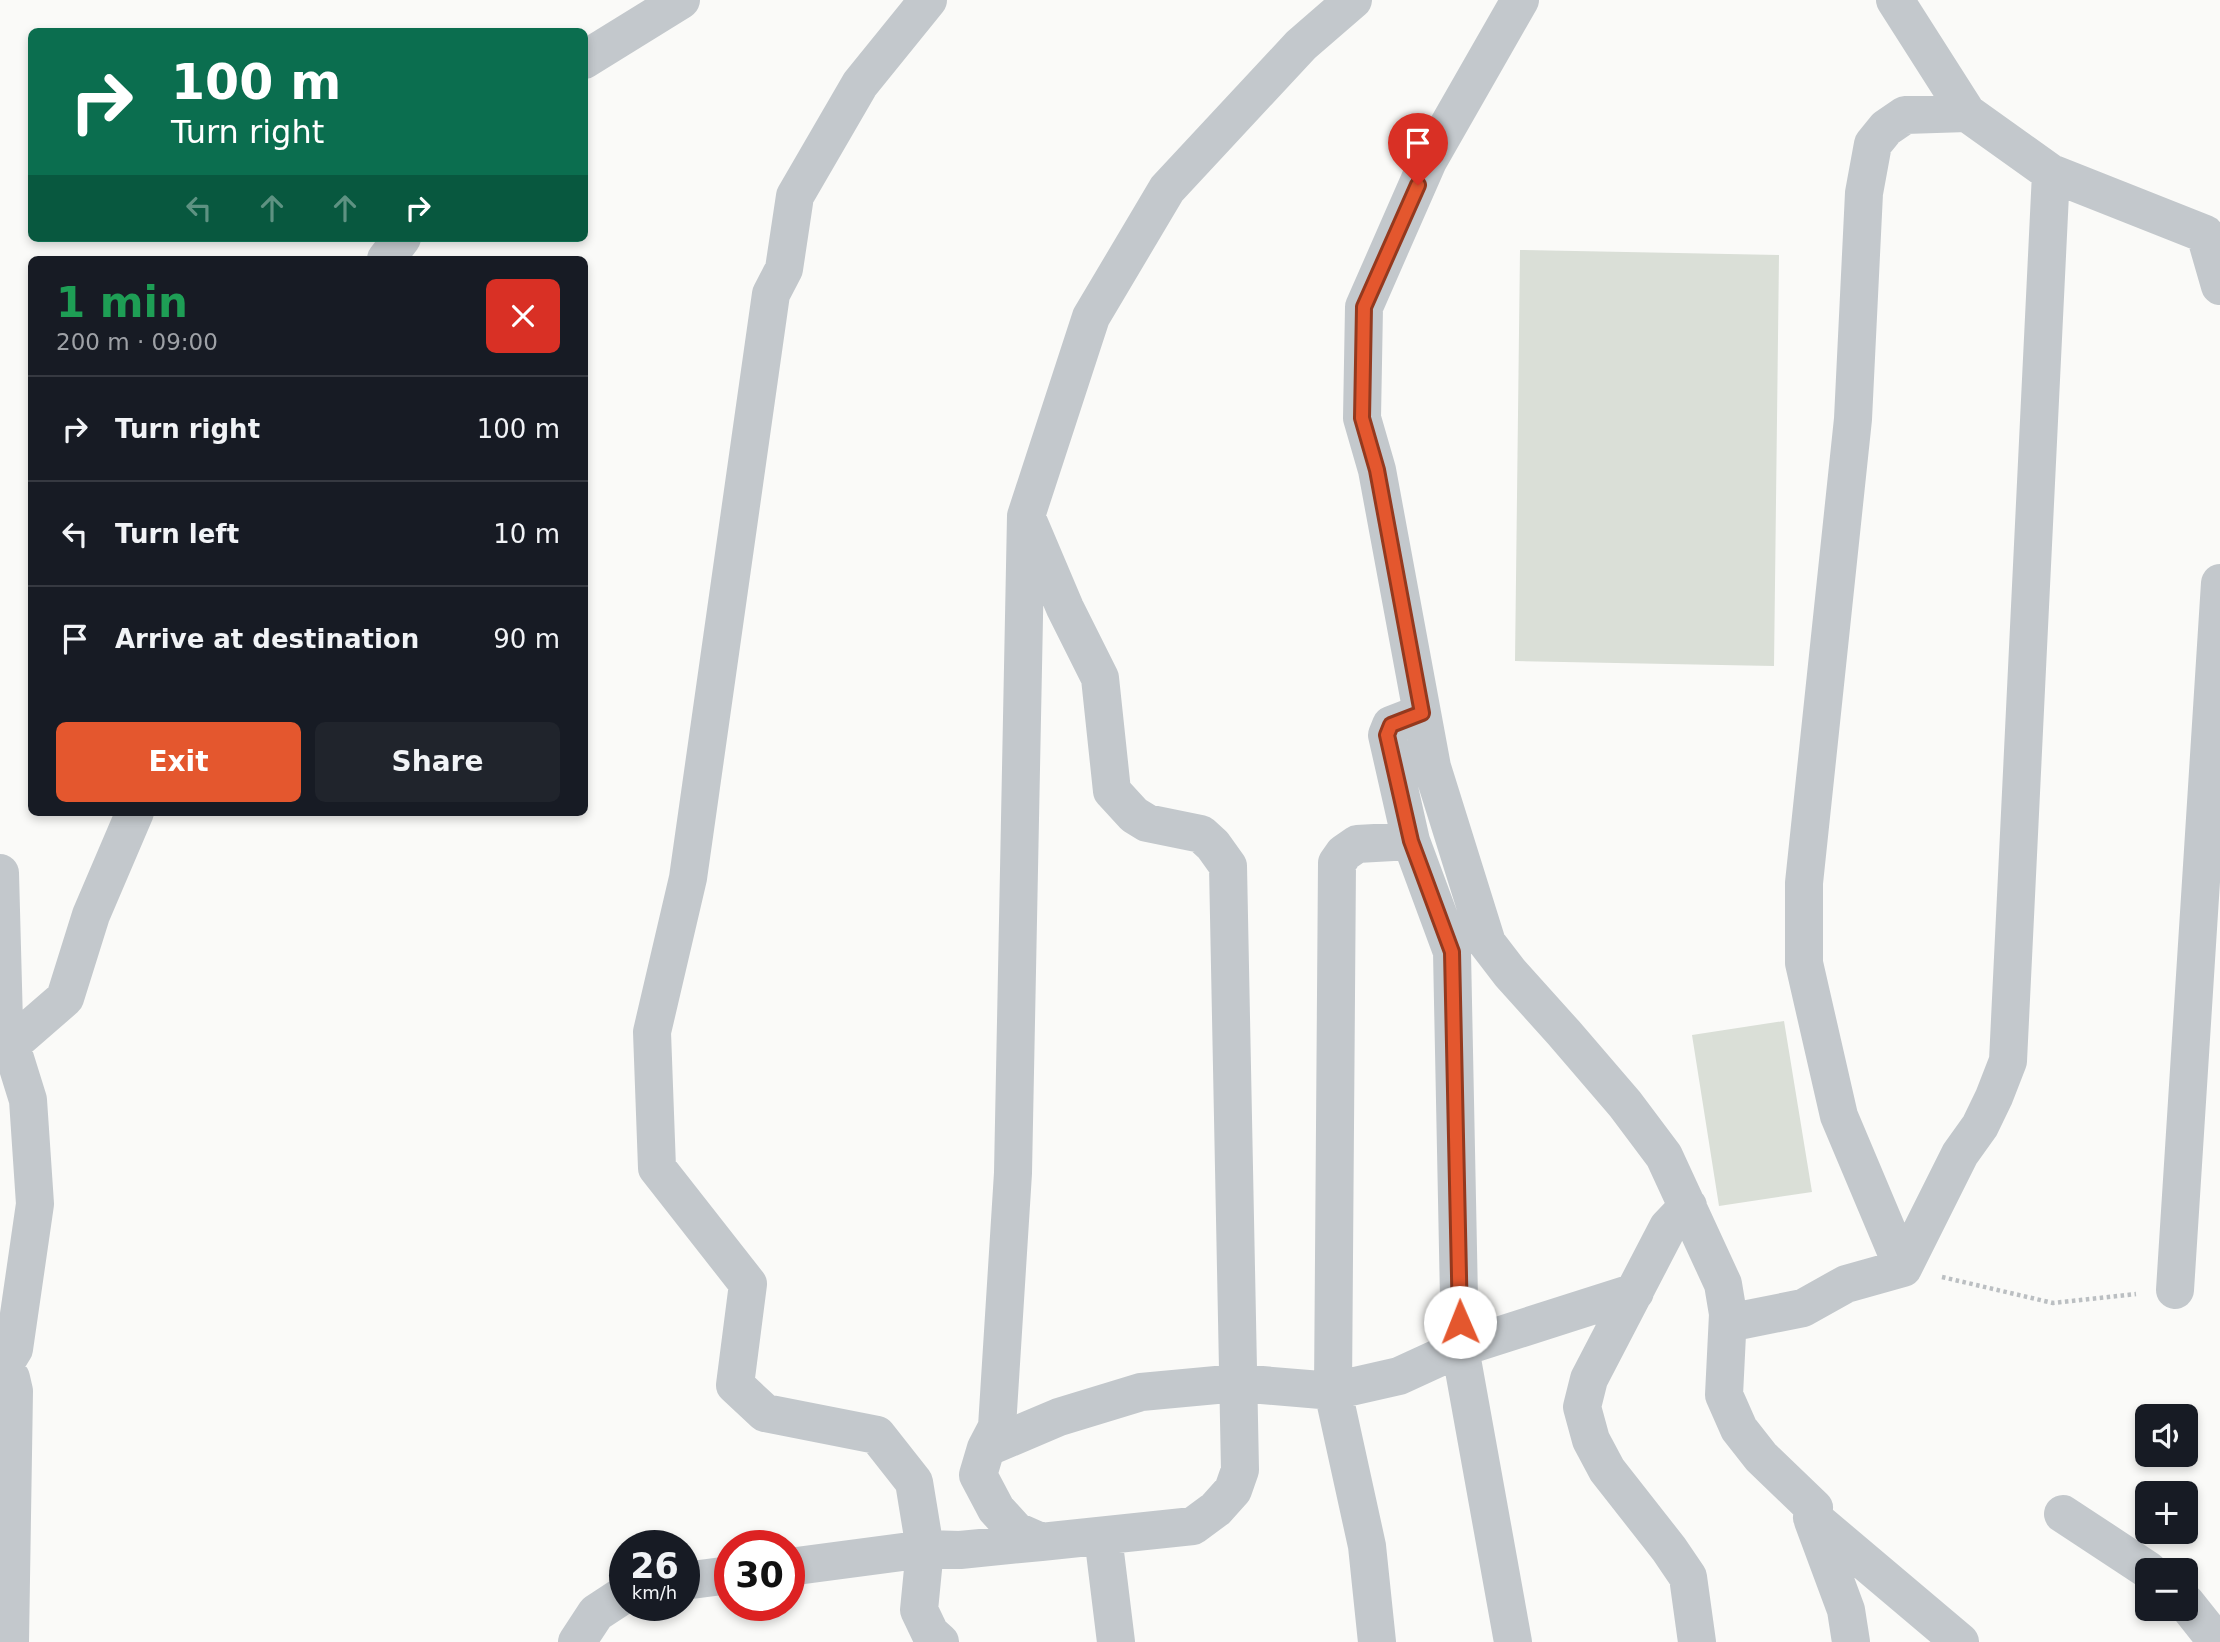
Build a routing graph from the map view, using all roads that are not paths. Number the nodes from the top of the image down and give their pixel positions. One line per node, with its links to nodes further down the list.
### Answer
1 (681, 0): 6 (street)
2 (928, 0): 33 (street)
3 (1353, 0): 12 (street)
4 (1520, 0): 14 (street)
5 (1895, 0): 7 (street)
6 (588, 58)
7 (1967, 113): 8 (street); 20 (street)
8 (2051, 173): 11 (street); 20 (street)
9 (399, 242): 10 (street)
10 (388, 256)
11 (2220, 286)
12 (1026, 516): 26 (street); 28 (street)
13 (2220, 583): 21 (street)
14 (1422, 713): 16 (street); 19 (street)
15 (133, 816): 18 (street)
16 (1411, 841): 24 (street); 27 (street)
17 (0, 873): 18 (street)
18 (11, 1045): 25 (street)
19 (1688, 1206): 22 (street); 23 (street)
20 (1903, 1268): 23 (street)
21 (2175, 1290)
22 (1635, 1292): 24 (street); 44 (street)
23 (1728, 1323): 30 (street)
24 (1460, 1348): 27 (street); 43 (street)
25 (0, 1370): 38 (street)
26 (1238, 1383): 27 (street); 28 (street); 31 (street)
27 (1333, 1391): 42 (street)
28 (986, 1448): 32 (street)
29 (2063, 1514): 34 (street)
30 (1812, 1517): 45 (street); 46 (street)
31 (1103, 1536): 32 (street); 41 (street)
32 (1041, 1542): 33 (street)
33 (925, 1549): 35 (street); 40 (street)
34 (2135, 1561)
35 (805, 1565)
36 (609, 1604): 39 (street)
37 (2198, 1617): 47 (street)
38 (10, 1642)
39 (577, 1642)
40 (940, 1642)
41 (1116, 1642)
42 (1377, 1642)
43 (1513, 1642)
44 (1697, 1642)
45 (1851, 1642)
46 (1960, 1642)
47 (2217, 1642)

